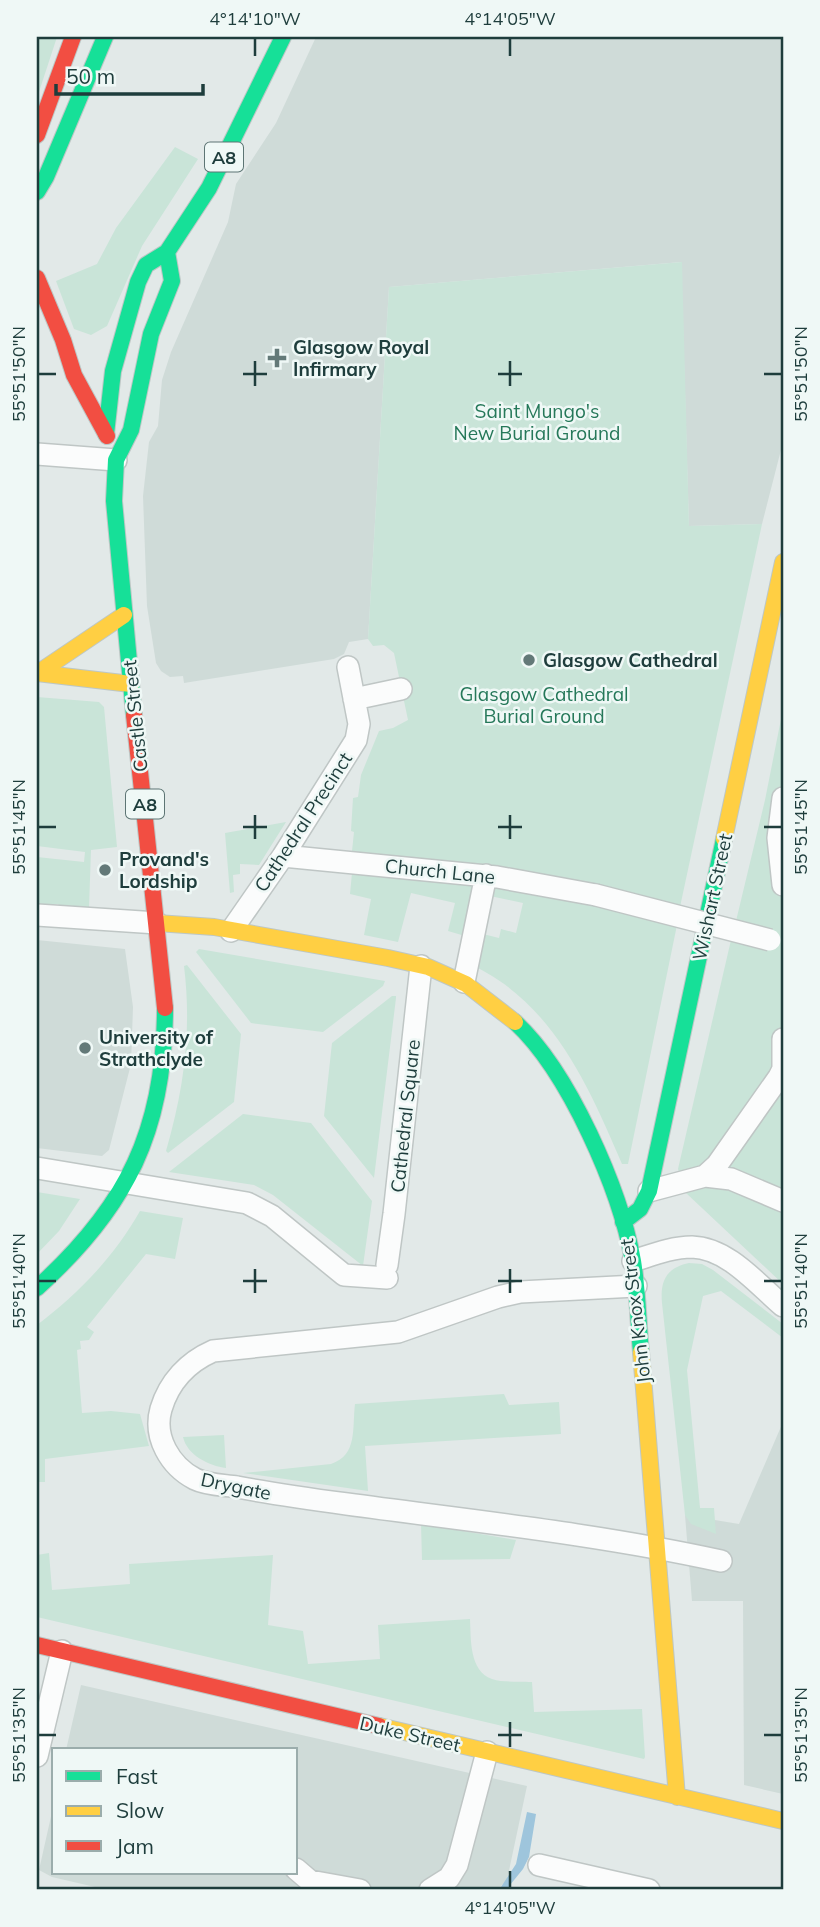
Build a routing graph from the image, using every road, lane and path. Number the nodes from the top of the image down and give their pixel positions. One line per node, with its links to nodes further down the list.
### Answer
1 (74, 37): 5 (main road)
2 (80, 37): 5 (main road)
3 (283, 37): 8 (main road, A8)
4 (102, 42): 7 (main road)
5 (58, 76): 6 (main road)
6 (37, 135)
7 (37, 192)
8 (167, 252): 10 (main road, Castle Street / A8); 12 (main road)
9 (37, 278): 11 (main road)
10 (151, 334): 12 (main road); 17 (main road, Castle Street / A8)
11 (63, 340): 13 (main road); 15 (main road)
12 (119, 350): 14 (main road); 15 (main road)
13 (84, 352)
14 (101, 355)
15 (106, 434): 17 (main road)
16 (37, 454): 17 (street)
17 (116, 460): 19 (main road, Castle Street / A8)
18 (783, 562): 41 (main road, Wishart Street)
19 (124, 615): 21 (main road); 22 (main road, Castle Street / A8)
20 (348, 667): 24 (street, Cathedral Precinct)
21 (38, 673): 22 (main road)
22 (131, 684): 30 (main road, Castle Street / A8)
23 (401, 689): 24 (street)
24 (354, 699): 26 (street, Cathedral Precinct)
25 (783, 798): 28 (street)
26 (283, 856): 27 (street, Church Lane); 31 (street, Cathedral Precinct)
27 (486, 875): 32 (street, Church Lane, bridge); 34 (street)
28 (783, 885)
29 (37, 915): 30 (street)
30 (157, 923): 31 (main road, John Knox Street); 40 (main road, Castle Street / A8)
31 (231, 931): 33 (main road, John Knox Street)
32 (777, 941)
33 (421, 966): 34 (main road, John Knox Street); 40 (street, Cathedral Square)
34 (464, 982): 43 (main road, John Knox Street)
35 (783, 1039): 36 (street)
36 (783, 1069): 37 (street); 39 (street)
37 (783, 1077)
38 (37, 1168): 40 (street, Cathedral Square)
39 (705, 1176): 41 (street); 42 (street)
40 (127, 1183): 46 (main road, A8)
41 (649, 1191): 43 (main road, Wishart Street)
42 (783, 1201)
43 (623, 1222): 44 (main road, John Knox Street)
44 (633, 1261): 45 (main road, John Knox Street); 47 (street)
45 (636, 1286): 48 (main road, John Knox Street); 48 (street, Drygate)
46 (37, 1288)
47 (783, 1306)
48 (658, 1547): 49 (street, Drygate); 54 (main road, John Knox Street)
49 (721, 1561)
50 (37, 1645): 51 (main road, Duke Street)
51 (62, 1651): 52 (main road, Duke Street); 53 (street)
52 (487, 1752): 54 (main road, Duke Street); 59 (street)
53 (37, 1756)
54 (677, 1797): 55 (main road, Duke Street)
55 (783, 1821)
56 (539, 1865): 60 (street)
57 (298, 1871): 58 (street)
58 (360, 1890)
59 (430, 1890)
60 (649, 1890)

